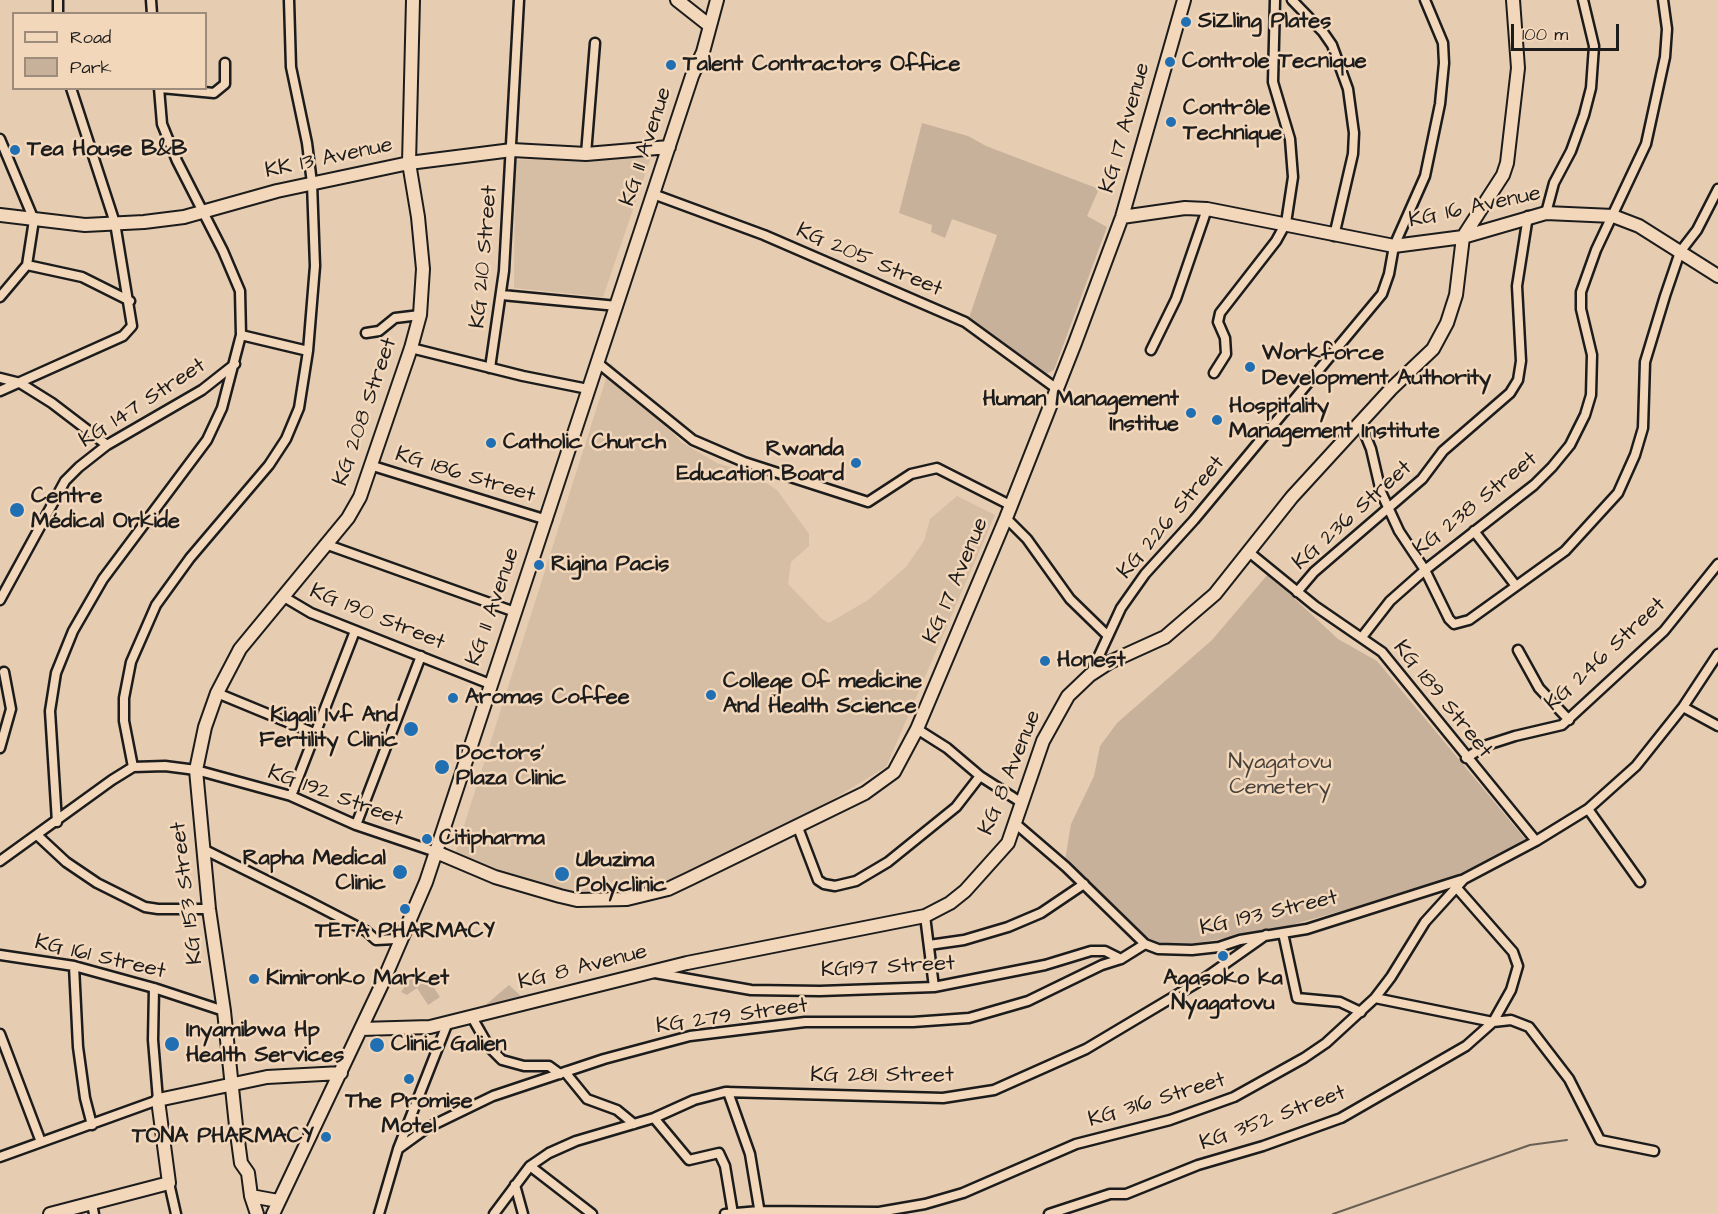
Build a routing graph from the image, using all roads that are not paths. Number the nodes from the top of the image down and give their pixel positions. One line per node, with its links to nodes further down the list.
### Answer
1 (289, 0): 24 (street)
2 (413, 0): 23 (street, KG 208 Street)
3 (519, 0): 21 (street, KG 210 Street)
4 (677, 0): 13 (street)
5 (717, 0): 13 (street, KG 11 Avenue)
6 (1184, 0): 27 (street, KG 17 Avenue)
7 (1275, 0): 37 (street)
8 (1292, 0): 39 (street)
9 (1425, 0): 41 (street, KG 226 Street)
10 (1513, 0): 40 (street, KG 8 Avenue)
11 (1583, 0): 31 (street)
12 (1663, 0): 34 (street, KG 238 Street)
13 (710, 26): 20 (street, KG 11 Avenue)
14 (595, 44): 22 (street)
15 (225, 63): 18 (street)
16 (72, 90): 38 (street)
17 (160, 90): 29 (street)
18 (182, 90)
19 (0, 139): 36 (street)
20 (669, 147): 22 (street, KK 13 Avenue); 26 (street, KG 11 Avenue)
21 (512, 150): 22 (street, KK 13 Avenue); 23 (street, KK 13 Avenue); 45 (street, KG 210 Street)
22 (586, 154)
23 (409, 163): 24 (street, KK 13 Avenue); 49 (street, KG 208 Street)
24 (312, 183): 29 (street, KK 13 Avenue); 54 (street)
25 (1718, 189): 42 (street)
26 (653, 194): 48 (street, KG 11 Avenue); 62 (street, KG 205 Street)
27 (1127, 199): 30 (street); 35 (street, KG 17 Avenue)
28 (1206, 209): 30 (street, KG 16 Avenue); 37 (street, KG 16 Avenue); 53 (street)
29 (203, 210): 38 (street, KK 13 Avenue); 51 (street)
30 (1156, 212): 35 (street, KG 16 Avenue)
31 (1546, 213): 33 (street, KG 16 Avenue); 34 (street, KG 16 Avenue)
32 (0, 215): 36 (street, KK 13 Avenue)
33 (1528, 216): 40 (street, KG 16 Avenue); 68 (street, KG 236 Street)
34 (1613, 216): 42 (street, KG 16 Avenue); 71 (street, KG 238 Street)
35 (1122, 217): 62 (street, KG 17 Avenue)
36 (34, 220): 38 (street, KK 13 Avenue); 43 (street)
37 (1286, 223): 39 (street, KG 16 Avenue); 58 (street)
38 (115, 224): 47 (street)
39 (1334, 236): 41 (street, KG 16 Avenue)
40 (1463, 237): 41 (street, KG 16 Avenue); 64 (street, KG 8 Avenue)
41 (1394, 246): 82 (street, KG 226 Street)
42 (1680, 252): 44 (street, KG 16 Avenue); 76 (street)
43 (27, 265): 46 (street); 47 (street)
44 (1718, 276)
45 (502, 295): 48 (street); 57 (street, KG 210 Street)
46 (0, 297)
47 (130, 301): 60 (street)
48 (617, 306): 55 (street, KG 11 Avenue)
49 (420, 315): 50 (street); 52 (street, KG 208 Street)
50 (366, 333)
51 (241, 335): 54 (street); 56 (street)
52 (411, 348): 57 (street); 66 (street, KG 208 Street)
53 (1151, 350)
54 (308, 351): 98 (street)
55 (598, 363): 61 (street, KG 11 Avenue); 67 (street)
56 (235, 364): 65 (street, KG 147 Street); 104 (street)
57 (490, 368): 61 (street)
58 (1214, 373)
59 (0, 378): 60 (street)
60 (20, 382): 63 (street); 65 (street)
61 (588, 389): 70 (street, KG 11 Avenue)
62 (1057, 389): 67 (street, KG 17 Avenue)
63 (0, 392)
64 (1360, 422): 68 (street); 73 (street, KG 8 Avenue)
65 (107, 446): 79 (street, KG 147 Street)
66 (373, 466): 70 (street, KG 186 Street); 72 (street, KG 208 Street)
67 (1010, 505): 69 (street, KG 17 Avenue)
68 (1388, 509): 75 (street); 77 (street, KG 236 Street)
69 (1006, 518): 82 (street); 94 (street, KG 17 Avenue)
70 (547, 520): 80 (street, KG 11 Avenue)
71 (1474, 531): 75 (street, KG 238 Street); 76 (street)
72 (325, 544): 78 (street, KG 208 Street); 80 (street)
73 (1250, 552): 77 (street, KG 189 Street); 88 (street, KG 8 Avenue)
74 (1718, 564): 92 (street, KG 246 Street)
75 (1425, 570): 76 (street); 83 (street, KG 238 Street)
76 (1516, 585)
77 (1297, 592): 83 (street, KG 189 Street)
78 (284, 597): 81 (street, KG 190 Street); 90 (street, KG 208 Street)
79 (0, 600)
80 (515, 612): 89 (street, KG 11 Avenue)
81 (355, 631): 86 (street, KG 190 Street); 95 (street)
82 (1107, 635): 88 (street, KG 226 Street)
83 (1362, 637): 97 (street, KG 189 Street)
84 (1518, 650): 92 (street)
85 (1718, 654): 91 (street, KG 316 Street)
86 (422, 656): 89 (street, KG 190 Street); 106 (street)
87 (4, 672): 96 (street)
88 (1090, 675): 102 (street, KG 8 Avenue)
89 (490, 684): 111 (street, KG 11 Avenue)
90 (217, 693): 95 (street); 99 (street, KG 208 Street)
91 (1683, 707): 93 (street); 103 (street, KG 316 Street)
92 (1569, 720): 97 (street, KG 246 Street)
93 (1718, 726)
94 (917, 729): 100 (street); 107 (street, KG 17 Avenue)
95 (314, 733): 101 (street)
96 (0, 748)
97 (1467, 758): 109 (street, KG 189 Street)
98 (133, 767): 99 (street, KG 192 Street); 104 (street)
99 (196, 770): 101 (street, KG 192 Street); 110 (street, KG 153 Street)
100 (980, 776): 102 (street); 107 (street)
101 (291, 796): 106 (street, KG 192 Street)
102 (1022, 803): 105 (street, KG 8 Avenue)
103 (1588, 808): 109 (street, KG 316 Street); 114 (street)
104 (57, 822): 108 (street)
105 (1016, 824): 115 (street); 118 (street, KG 8 Avenue)
106 (356, 825): 111 (street, KG 192 Street)
107 (797, 825): 111 (street, KG 17 Avenue)
108 (37, 835): 112 (street); 117 (street)
109 (1536, 841): 113 (street, KG 316 Street)
110 (203, 849): 117 (street, KG 153 Street); 119 (street)
111 (436, 852): 119 (street, KG 11 Avenue)
112 (0, 861)
113 (1464, 879): 116 (street, KG 316 Street); 120 (street, KG 193 Street)
114 (1640, 882)
115 (1084, 884): 122 (street); 123 (street)
116 (1456, 887): 130 (street, KG 316 Street); 135 (street)
117 (209, 909): 131 (street, KG 153 Street)
118 (925, 915): 123 (street); 127 (street, KG 8 Avenue)
119 (405, 933): 136 (street, KG 11 Avenue)
120 (1283, 933): 121 (street, KG 193 Street); 132 (street)
121 (1266, 935): 122 (street, KG 193 Street); 141 (street, KG 281 Street)
122 (1145, 944): 125 (street, KG 279 Street)
123 (930, 945): 128 (street)
124 (0, 955): 126 (street, KG 161 Street)
125 (1121, 959): 128 (street, KG197 Street); 139 (street, KG 279 Street)
126 (74, 966): 129 (street, KG 161 Street); 145 (street)
127 (653, 972): 128 (street, KG197 Street); 133 (street, KG 8 Avenue)
128 (934, 987)
129 (154, 988): 131 (street, KG 161 Street); 142 (street)
130 (1375, 998): 132 (street, KG 316 Street); 135 (street)
131 (224, 1011): 140 (street, KG 153 Street)
132 (1361, 1012): 156 (street, KG 316 Street)
133 (473, 1019): 134 (street, KG 8 Avenue); 139 (street)
134 (448, 1022): 136 (street, KG 8 Avenue); 147 (street)
135 (1493, 1022): 148 (street); 166 (street, KG 352 Street)
136 (361, 1029): 138 (street, KG 11 Avenue)
137 (0, 1034): 146 (street)
138 (341, 1073): 140 (street); 154 (street, KG 11 Avenue)
139 (563, 1073): 144 (street); 147 (street, KG 279 Street)
140 (230, 1083): 142 (street); 153 (street, KG 153 Street)
141 (728, 1092): 143 (street, KG 281 Street); 156 (street)
142 (158, 1100): 145 (street); 151 (street)
143 (654, 1118): 144 (street, KG 281 Street); 165 (street)
144 (634, 1124): 150 (street, KG 281 Street)
145 (92, 1125): 146 (street)
146 (41, 1142): 149 (street)
147 (398, 1149): 161 (street)
148 (1654, 1151)
149 (0, 1157)
150 (530, 1166): 152 (street, KG 281 Street); 164 (street)
151 (169, 1183): 155 (street); 158 (street)
152 (515, 1185): 162 (street, KG 281 Street); 163 (street)
153 (251, 1196): 154 (street); 159 (street, KG 153 Street)
154 (278, 1201): 160 (street, KG 11 Avenue)
155 (93, 1209): 157 (street)
156 (759, 1212): 165 (street, KG 316 Street)
157 (51, 1214)
158 (176, 1214)
159 (257, 1214)
160 (273, 1214)
161 (379, 1214)
162 (494, 1214)
163 (523, 1214)
164 (592, 1214)
165 (730, 1214)
166 (1049, 1214)

